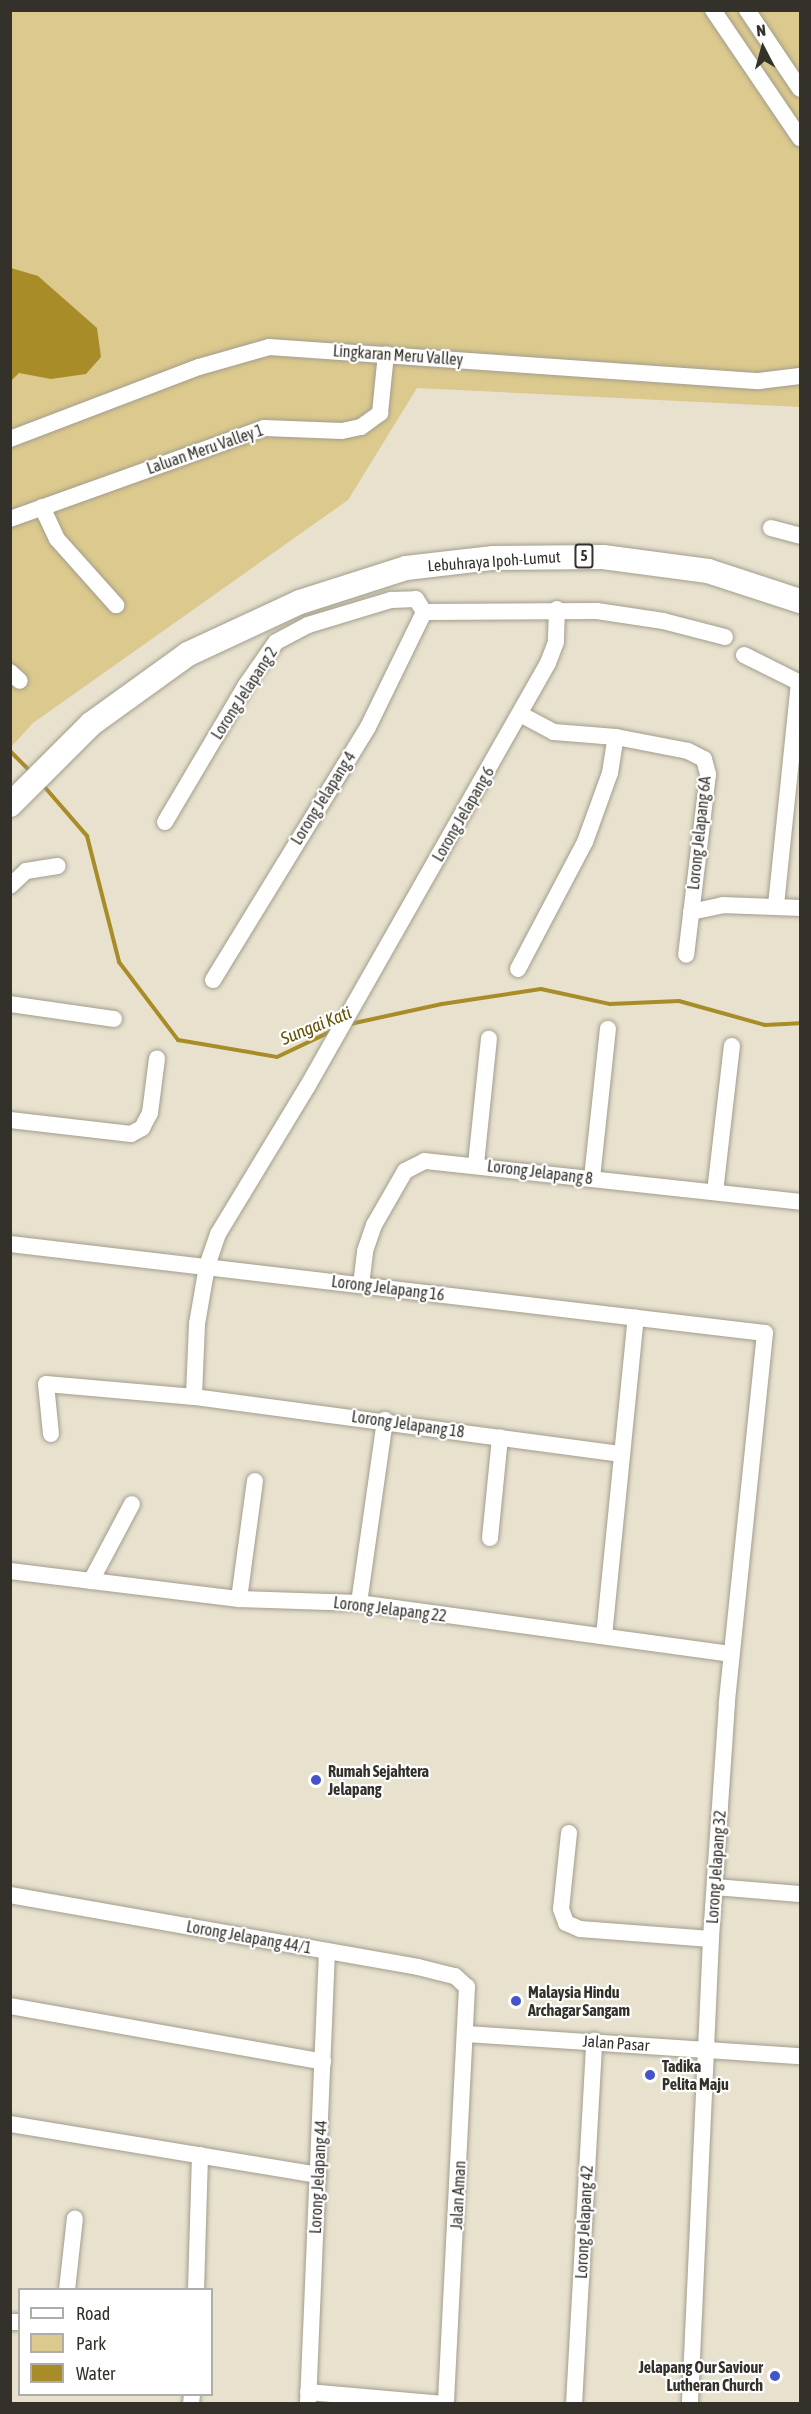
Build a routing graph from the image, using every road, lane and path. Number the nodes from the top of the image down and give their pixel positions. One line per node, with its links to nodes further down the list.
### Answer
1 (713, 10): 4 (street)
2 (747, 10): 3 (street)
3 (801, 89)
4 (801, 138)
5 (386, 354): 6 (street, Lingkaran Meru Valley); 7 (street, Lingkaran Meru Valley); 8 (street, Laluan Meru Valley 1)
6 (801, 376)
7 (10, 439)
8 (42, 507): 9 (street, Laluan Meru Valley 1); 14 (street)
9 (10, 519)
10 (771, 528): 11 (street)
11 (801, 536)
12 (364, 580): 13 (highway, Lebuhraya Ipoh-Lumut / 5); 17 (highway, Lebuhraya Ipoh-Lumut / 5); 23 (highway, Lebuhraya Ipoh-Lumut / 5)
13 (801, 601)
14 (116, 605)
15 (557, 609): 16 (street); 18 (street); 21 (street, Lorong Jelapang 6)
16 (424, 612): 24 (street, Lorong Jelapang 2); 32 (street, Lorong Jelapang 4)
17 (801, 617)
18 (725, 637)
19 (744, 655): 20 (street)
20 (800, 683): 27 (street)
21 (520, 714): 22 (street, Lorong Jelapang 6A); 45 (street, Lorong Jelapang 6)
22 (616, 737): 29 (street, Lorong Jelapang 6A); 31 (street)
23 (11, 804)
24 (165, 822)
25 (58, 866): 26 (street)
26 (10, 886)
27 (776, 905): 28 (street); 29 (street)
28 (801, 908)
29 (690, 912): 30 (street, Lorong Jelapang 6A)
30 (686, 955)
31 (518, 969)
32 (213, 980)
33 (10, 1004): 34 (street)
34 (114, 1019)
35 (608, 1029): 41 (street)
36 (489, 1039): 40 (street)
37 (732, 1046): 42 (street)
38 (157, 1058): 39 (street)
39 (10, 1120)
40 (476, 1164): 41 (street, Lorong Jelapang 8); 46 (street, Lorong Jelapang 8)
41 (592, 1178): 42 (street, Lorong Jelapang 8)
42 (715, 1192): 43 (street, Lorong Jelapang 8)
43 (801, 1202)
44 (10, 1244): 45 (street, Lorong Jelapang 16)
45 (207, 1266): 46 (street, Lorong Jelapang 16); 49 (street)
46 (361, 1285): 47 (street, Lorong Jelapang 16)
47 (636, 1318): 48 (street, Lorong Jelapang 16); 53 (street)
48 (765, 1333): 62 (street, Lorong Jelapang 32)
49 (195, 1397): 50 (street, Lorong Jelapang 18); 51 (street, Lorong Jelapang 18)
50 (385, 1420): 52 (street, Lorong Jelapang 18); 60 (street)
51 (51, 1434)
52 (500, 1437): 53 (street, Lorong Jelapang 18); 56 (street)
53 (621, 1454): 61 (street)
54 (255, 1481): 59 (street)
55 (132, 1504): 58 (street)
56 (490, 1538)
57 (10, 1571): 58 (street, Lorong Jelapang 22)
58 (91, 1581): 59 (street, Lorong Jelapang 22)
59 (239, 1599): 60 (street, Lorong Jelapang 22)
60 (359, 1603): 61 (street, Lorong Jelapang 22)
61 (604, 1636): 62 (street, Lorong Jelapang 22)
62 (732, 1654): 64 (street, Lorong Jelapang 32)
63 (569, 1833): 67 (street)
64 (715, 1887): 65 (street); 67 (street, Lorong Jelapang 32)
65 (801, 1894)
66 (19, 1896): 68 (street, Lorong Jelapang 44/1)
67 (711, 1939): 73 (street, Lorong Jelapang 32)
68 (327, 1951): 69 (street, Lorong Jelapang 44/1); 75 (street, Lorong Jelapang 44)
69 (467, 1987): 71 (street, Jalan Aman)
70 (10, 2006): 75 (street)
71 (467, 2034): 72 (street, Jalan Pasar); 83 (street, Jalan Aman)
72 (594, 2042): 73 (street, Jalan Pasar); 84 (street, Lorong Jelapang 42)
73 (707, 2049): 74 (street, Jalan Pasar); 85 (street, Lorong Jelapang 32)
74 (801, 2056)
75 (323, 2062): 78 (street, Lorong Jelapang 44)
76 (10, 2124): 77 (street)
77 (200, 2155): 78 (street); 81 (street)
78 (318, 2175): 82 (street, Lorong Jelapang 44)
79 (75, 2218): 80 (street)
80 (67, 2288)
81 (196, 2288)
82 (308, 2398): 83 (street)
83 (446, 2403)
84 (574, 2403)
85 (690, 2403)

